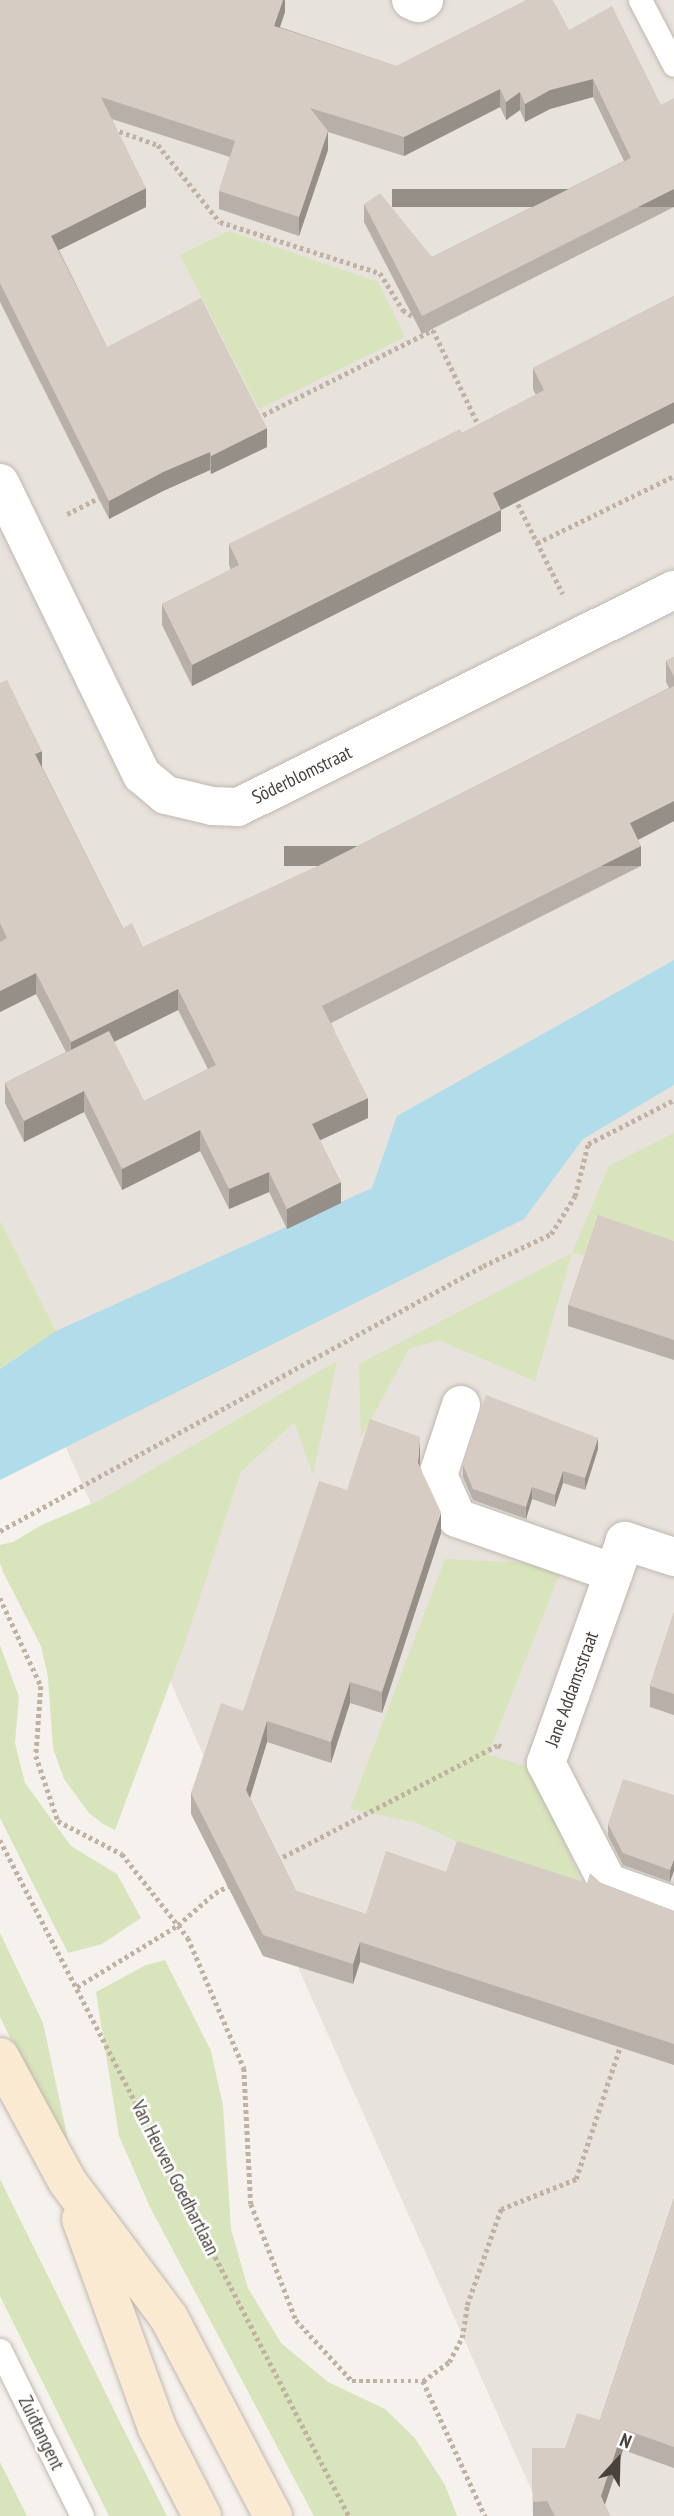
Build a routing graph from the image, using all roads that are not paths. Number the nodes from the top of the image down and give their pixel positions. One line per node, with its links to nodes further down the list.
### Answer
1 (411, 0): 2 (street)
2 (424, 0)
3 (640, 0): 4 (lane)
4 (674, 65)
5 (0, 483): 6 (street, Söderblomstraat)
6 (674, 590)
7 (461, 1405): 8 (street)
8 (619, 1557): 9 (street); 10 (street, Jane Addamsstraat)
9 (674, 1557)
10 (674, 1906)
11 (0, 2056): 12 (main road)
12 (67, 2181): 15 (main road); 16 (main road)
13 (0, 2350): 14 (lane, Zuidtangent)
14 (82, 2516)
15 (202, 2516)
16 (273, 2516)

